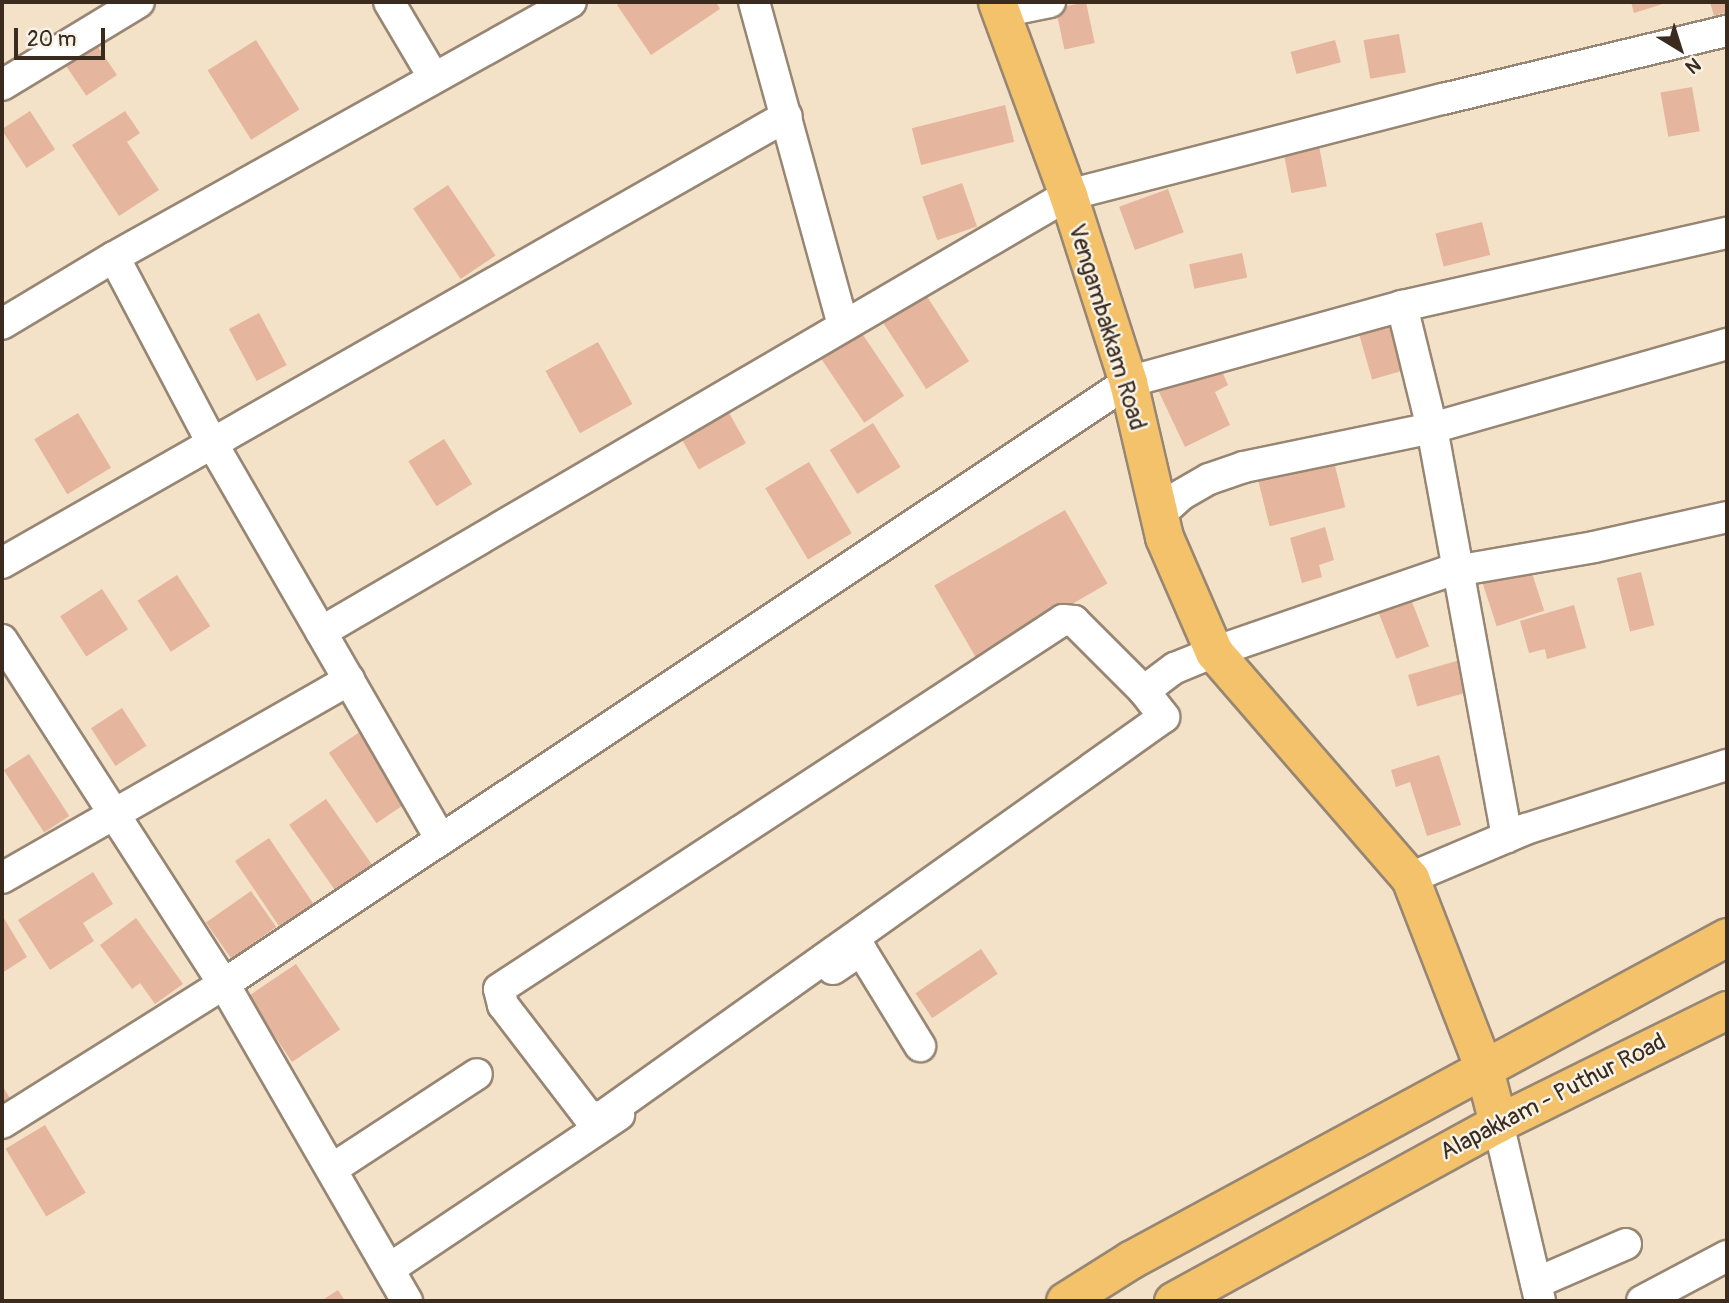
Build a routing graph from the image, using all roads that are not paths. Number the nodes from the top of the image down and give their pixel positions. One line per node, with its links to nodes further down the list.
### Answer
1 (139, 2): 9 (street)
2 (389, 2): 8 (street)
3 (571, 2): 8 (street)
4 (754, 2): 10 (street)
5 (1050, 2): 6 (street)
6 (999, 7): 11 (main road, Vengambakkam Road)
7 (1727, 31): 11 (street)
8 (434, 78): 13 (street)
9 (2, 85)
10 (787, 116): 16 (street); 20 (street)
11 (1068, 195): 16 (street); 18 (main road, Vengambakkam Road)
12 (1727, 233): 14 (street)
13 (114, 257): 15 (street); 20 (street)
14 (1402, 306): 18 (street); 19 (street)
15 (2, 324)
16 (843, 325): 25 (street)
17 (1727, 344): 19 (street)
18 (1128, 382): 21 (main road, Vengambakkam Road); 33 (street)
19 (1432, 428): 21 (street); 24 (street)
20 (212, 443): 23 (street); 25 (street)
21 (1159, 515): 27 (main road, Vengambakkam Road)
22 (1727, 517): 24 (street)
23 (2, 563)
24 (1456, 573): 27 (street); 32 (street)
25 (321, 632): 28 (street)
26 (2, 640): 31 (street)
27 (1214, 652): 29 (street); 35 (main road, Vengambakkam Road)
28 (349, 680): 31 (street); 33 (street)
29 (1144, 691): 29 (street)
30 (1727, 765): 32 (street)
31 (114, 813): 34 (street); 37 (street)
32 (1507, 837): 35 (street)
33 (441, 839): 37 (street)
34 (2, 878)
35 (1410, 878): 40 (main road, Vengambakkam Road)
36 (1727, 937): 40 (main road)
37 (225, 984): 42 (street); 44 (street)
38 (1727, 1010): 43 (main road, Alapakkam - Puthur Road)
39 (920, 1046): 47 (street)
40 (1484, 1069): 43 (main road, Vengambakkam Road); 51 (main road)
41 (477, 1074): 44 (street)
42 (2, 1123)
43 (1497, 1123): 48 (main road, Alapakkam - Puthur Road); 49 (street)
44 (332, 1169): 47 (street)
45 (1626, 1244): 49 (street)
46 (1723, 1266): 53 (street)
47 (389, 1269): 50 (street)
48 (1210, 1291): 52 (main road, Alapakkam - Puthur Road)
49 (1538, 1292)
50 (407, 1301)
51 (1065, 1301)
52 (1173, 1301)
53 (1642, 1301)

